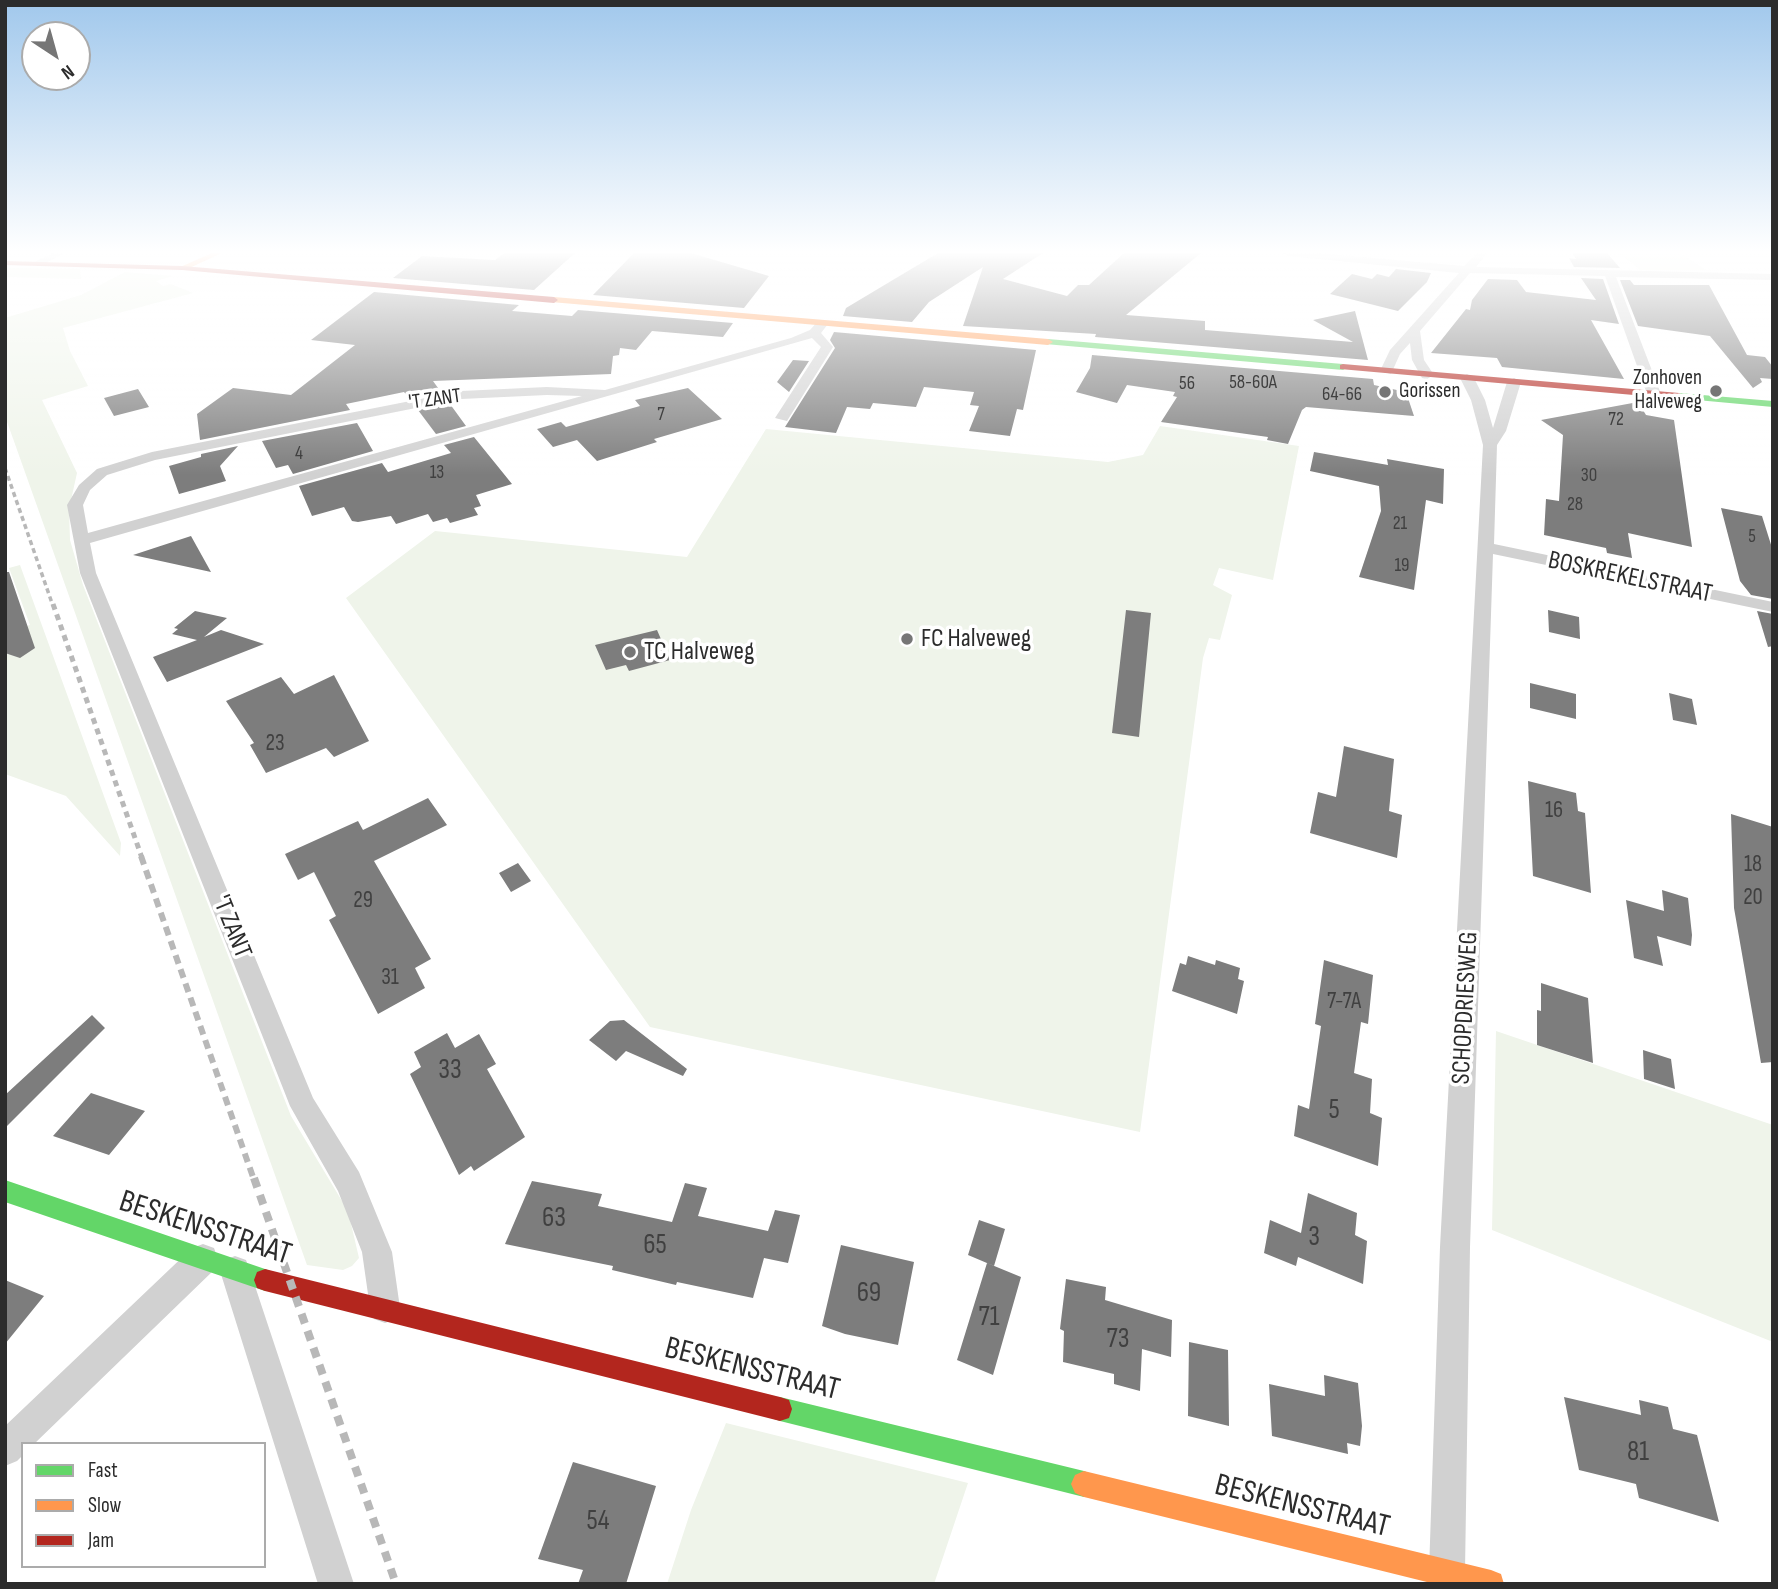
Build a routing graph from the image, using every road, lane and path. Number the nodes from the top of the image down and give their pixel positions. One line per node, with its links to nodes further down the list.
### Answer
1 (809, 327): 4 (main road)
2 (1420, 327): 5 (street)
3 (1629, 327): 11 (street)
4 (818, 328): 6 (main road); 10 (street, 'T ZANT); 13 (street)
5 (1415, 333): 6 (street); 7 (street)
6 (1386, 371): 7 (main road)
7 (1427, 375): 8 (main road)
8 (1467, 378): 9 (main road); 14 (street, SCHOPDRIESWEG)
9 (1514, 382): 11 (main road); 14 (street, SCHOPDRIESWEG)
10 (602, 393): 15 (street, 'T ZANT); 15 (street, 'T ZANT)
11 (1654, 394): 12 (main road)
12 (1773, 404)
13 (782, 418)
14 (1490, 445): 16 (street, SCHOPDRIESWEG)
15 (82, 540): 21 (street, 'T ZANT)
16 (1487, 548): 17 (street, BOSKREKELSTRAAT); 23 (street, SCHOPDRIESWEG)
17 (1773, 607)
18 (5, 1191): 19 (main road, BESKENSSTRAAT)
19 (203, 1258): 20 (main road, BESKENSSTRAAT); 22 (street)
20 (235, 1271): 21 (main road, BESKENSSTRAAT); 24 (street)
21 (385, 1308): 23 (main road, BESKENSSTRAAT)
22 (5, 1449)
23 (1447, 1572): 25 (main road, BESKENSSTRAAT)
24 (336, 1584)
25 (1491, 1584)

